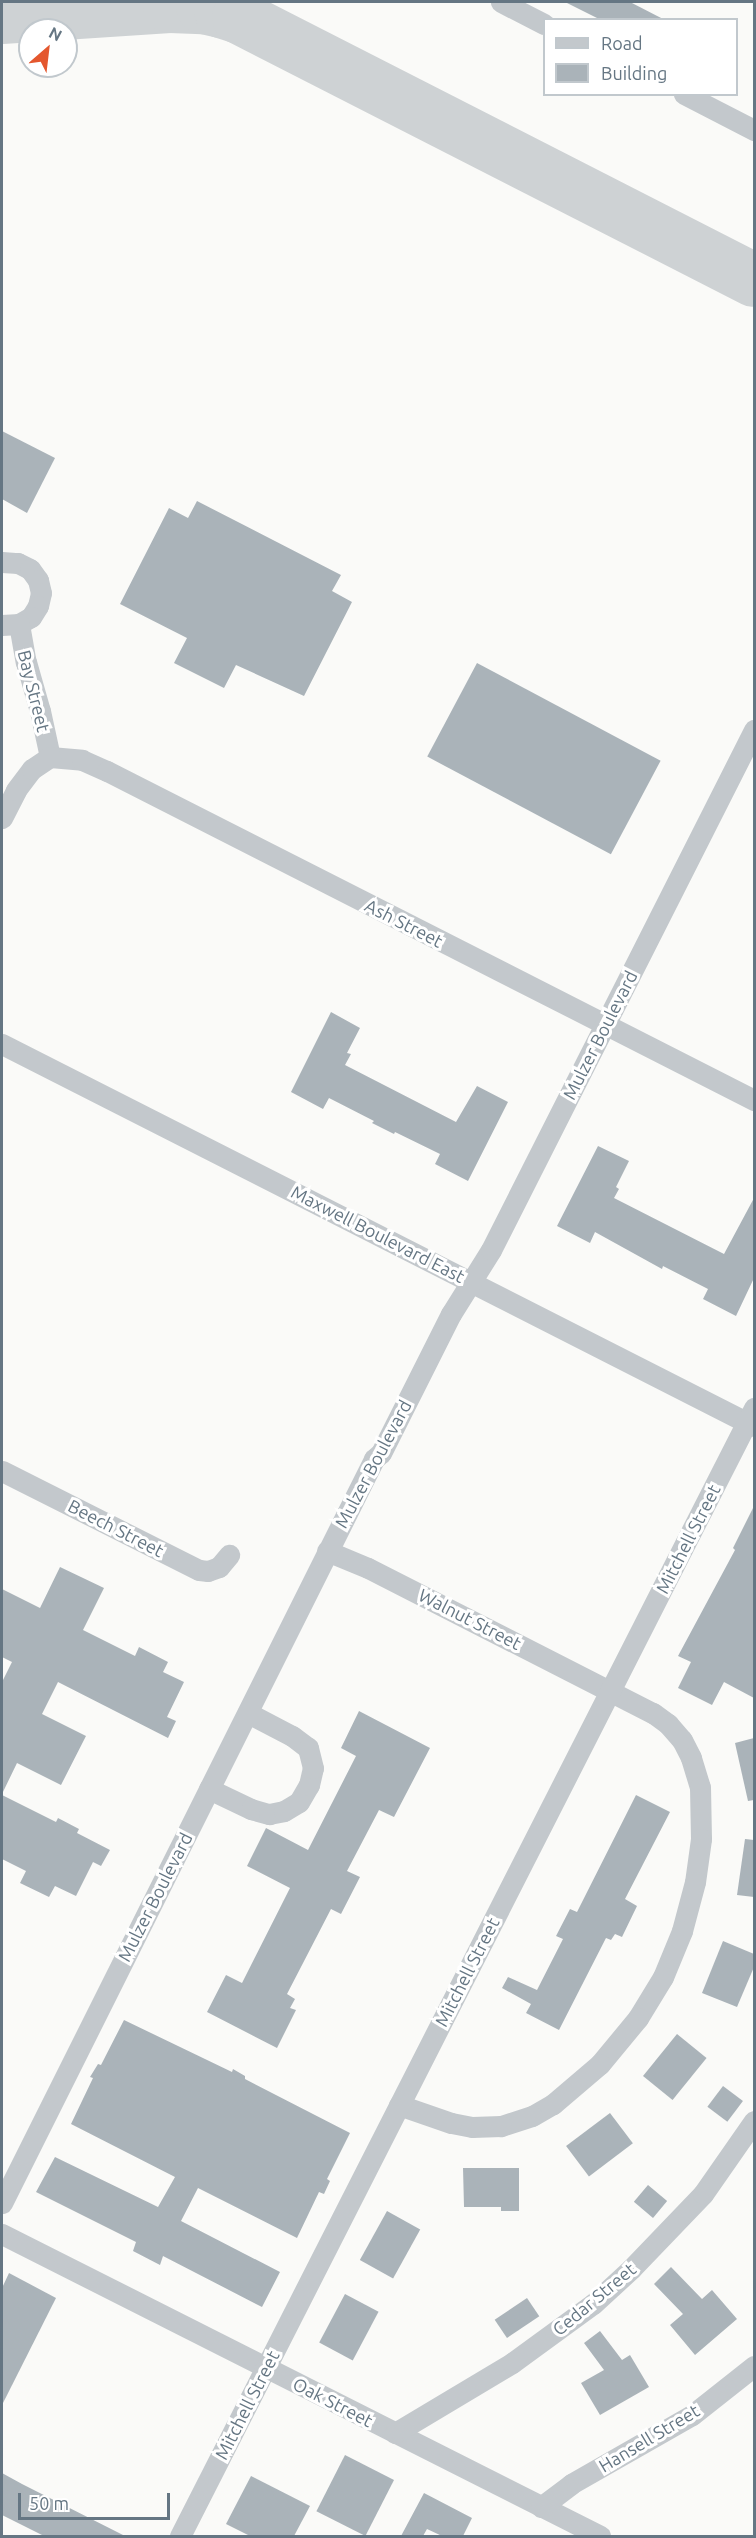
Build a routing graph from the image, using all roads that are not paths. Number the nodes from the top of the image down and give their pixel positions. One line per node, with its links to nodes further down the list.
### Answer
1 (501, 2): 2 (street)
2 (543, 23)
3 (688, 96): 4 (street)
4 (754, 130)
5 (2, 562): 6 (street)
6 (10, 624): 8 (street, Bay Street)
7 (754, 730): 10 (street, Mulzer Boulevard)
8 (50, 758): 9 (street); 10 (street, Ash Street)
9 (2, 818)
10 (605, 1026): 12 (street, Ash Street); 13 (street, Mulzer Boulevard)
11 (2, 1044): 13 (street, Maxwell Boulevard East)
12 (754, 1100)
13 (471, 1281): 14 (street, Maxwell Boulevard East); 16 (street, Mulzer Boulevard)
14 (752, 1419): 18 (street, Mitchell Street)
15 (2, 1471): 17 (street, Beech Street)
16 (327, 1551): 18 (street, Walnut Street); 19 (street, Mulzer Boulevard)
17 (229, 1555)
18 (611, 1690): 21 (street, Mitchell Street); 21 (street, Walnut Street)
19 (248, 1713): 20 (street, Mulzer Boulevard); 20 (street)
20 (209, 1789): 23 (street, Mulzer Boulevard)
21 (399, 2105): 26 (street, Mitchell Street)
22 (754, 2121): 27 (street, Cedar Street)
23 (2, 2203)
24 (2, 2234): 26 (street, Oak Street)
25 (754, 2366): 28 (street, Hansell Street)
26 (266, 2368): 27 (street, Oak Street); 29 (street, Mitchell Street)
27 (395, 2433): 28 (street, Oak Street)
28 (541, 2507): 30 (street, Oak Street)
29 (180, 2536)
30 (600, 2536)

